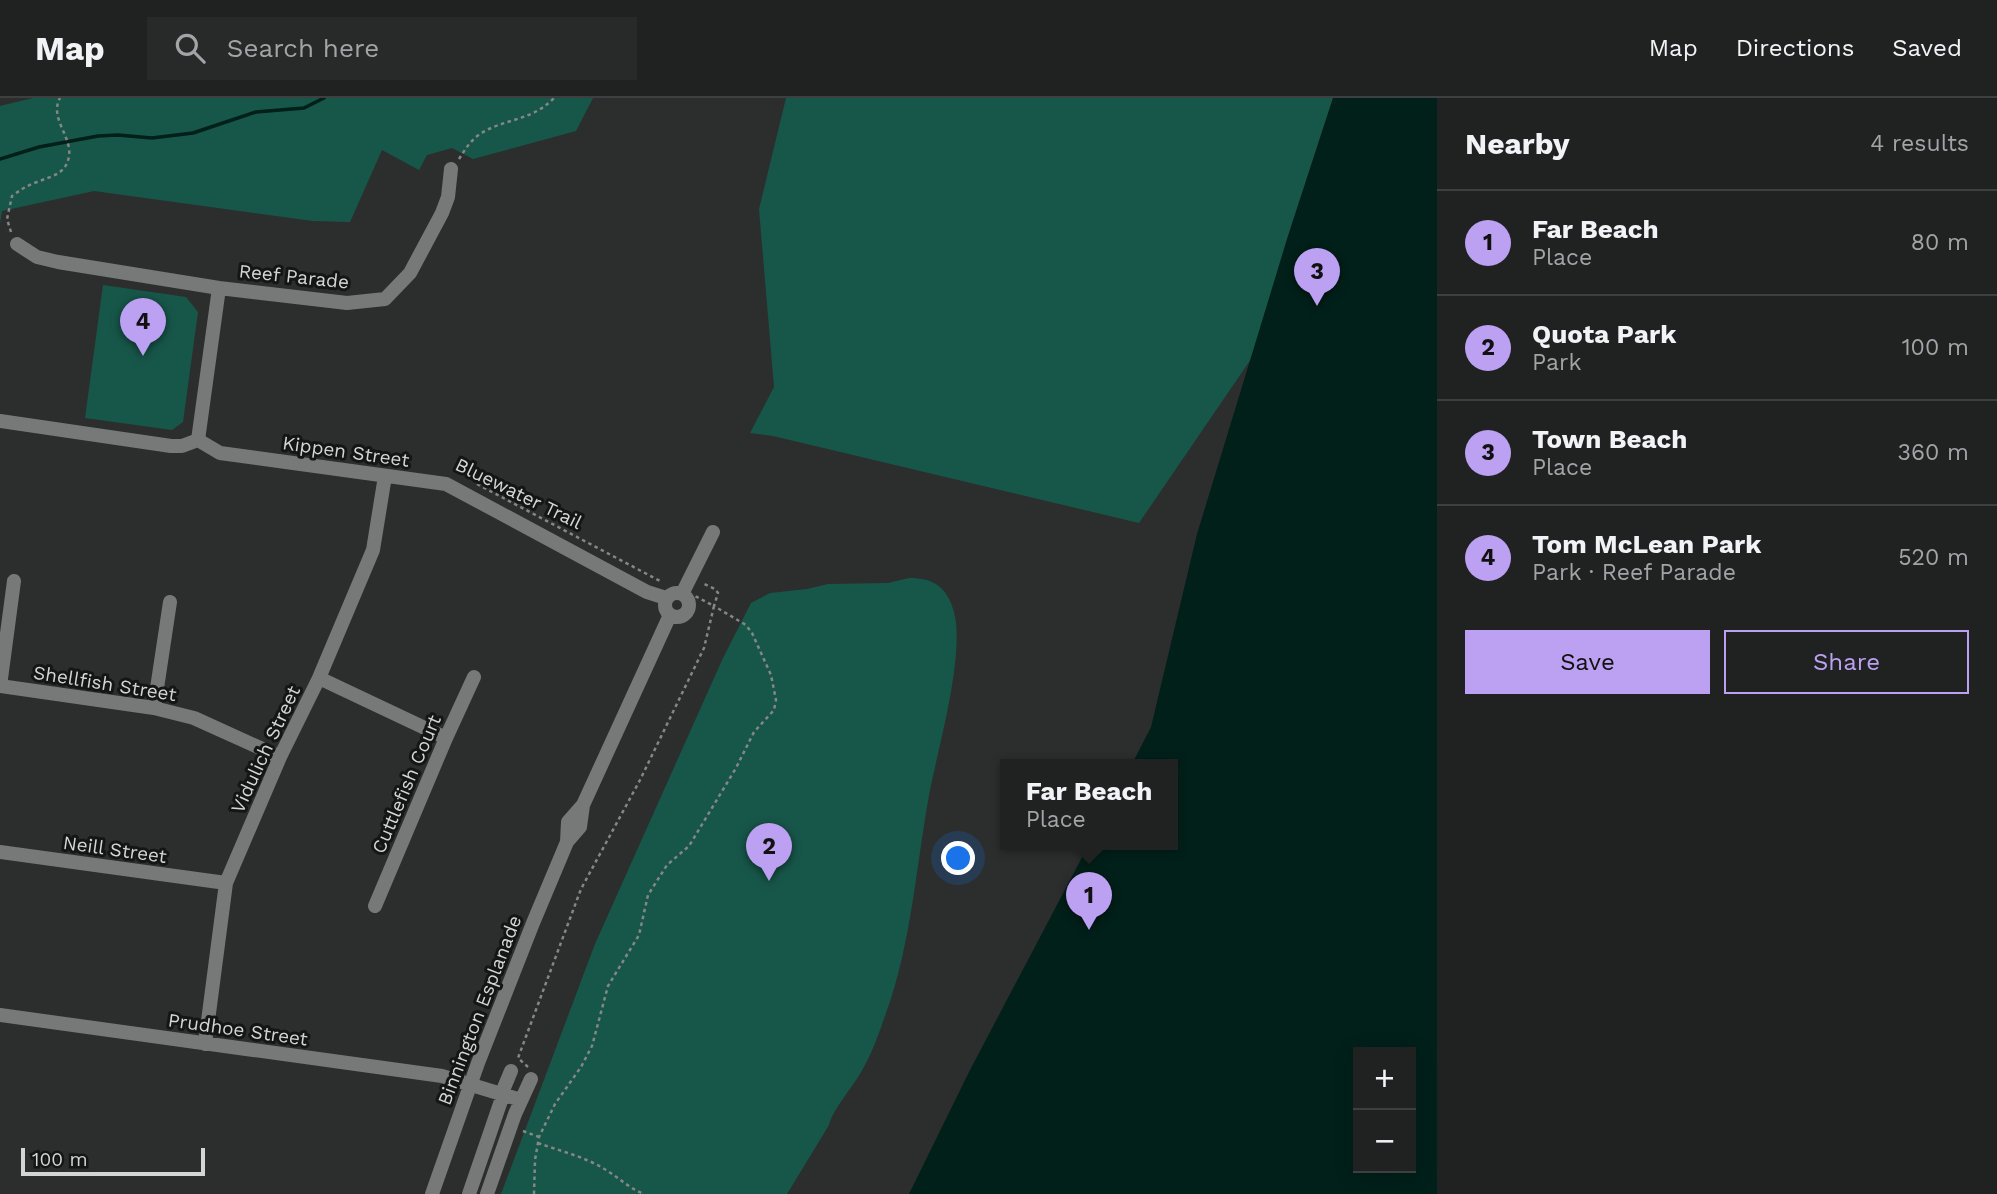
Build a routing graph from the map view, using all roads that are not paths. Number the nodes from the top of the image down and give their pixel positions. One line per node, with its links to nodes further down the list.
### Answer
1 (451, 169): 3 (street, Reef Parade)
2 (18, 244): 3 (street, Reef Parade)
3 (219, 288): 5 (street, Reef Parade)
4 (0, 421): 5 (street)
5 (198, 440): 6 (street, Kippen Street)
6 (385, 476): 10 (street, Kippen Street); 14 (street, Vidulich Street)
7 (713, 531): 9 (street, Binnington Esplanade)
8 (14, 581): 15 (street)
9 (683, 592): 10 (street); 12 (street, Binnington Esplanade)
10 (666, 598): 12 (street)
11 (170, 602): 16 (street)
12 (670, 615): 26 (street, Binnington Esplanade)
13 (474, 677): 17 (street, Cuttlefish Court)
14 (319, 678): 17 (street); 18 (street, Vidulich Street)
15 (0, 687): 16 (street, Shellfish Street)
16 (154, 708): 18 (street, Shellfish Street)
17 (446, 738): 21 (street, Cuttlefish Court)
18 (280, 757): 20 (street, Vidulich Street)
19 (0, 852): 20 (street, Neill Street)
20 (226, 883): 23 (street, Vidulich Street)
21 (375, 906)
22 (0, 1015): 23 (street, Prudhoe Street)
23 (205, 1044): 26 (street, Prudhoe Street)
24 (511, 1071): 27 (street)
25 (532, 1075): 28 (street)
26 (470, 1084): 27 (street, Prudhoe Street); 29 (street, Binnington Esplanade)
27 (502, 1095): 28 (street, Prudhoe Street); 30 (street)
28 (521, 1100): 31 (street)
29 (432, 1194)
30 (469, 1194)
31 (487, 1194)

